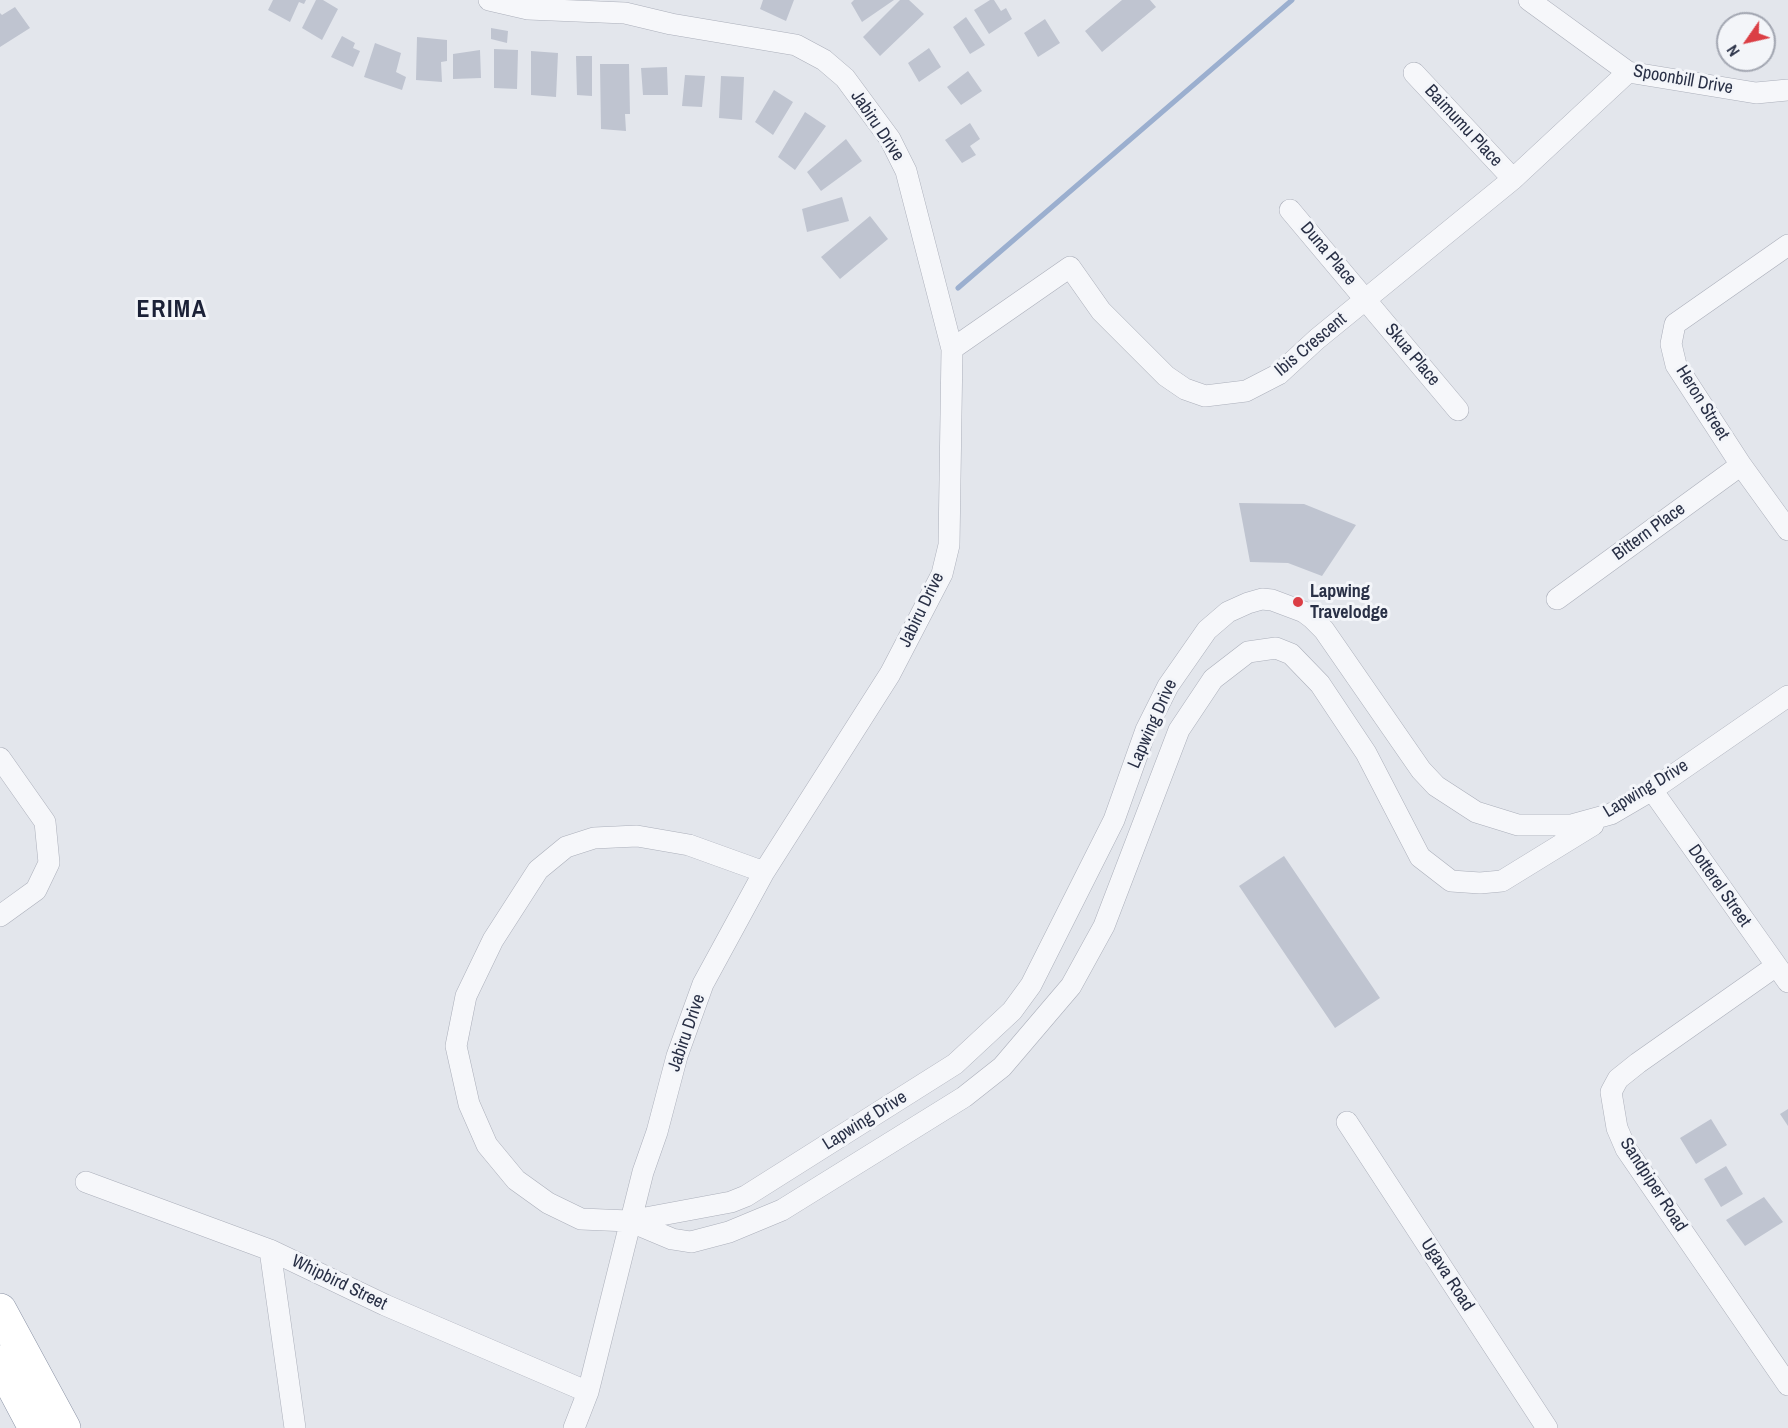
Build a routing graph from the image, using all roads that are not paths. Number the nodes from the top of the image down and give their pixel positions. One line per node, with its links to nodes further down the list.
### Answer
1 (489, 0): 3 (street, Jabiru Drive)
2 (1529, 0): 4 (street, Spoonbill Drive)
3 (627, 7): 11 (street, Jabiru Drive)
4 (1628, 72): 6 (street, Spoonbill Drive); 7 (street, Ibis Crescent)
5 (1414, 73): 7 (street, Baimumu Place)
6 (1788, 90)
7 (1513, 179): 10 (street, Ibis Crescent)
8 (1290, 210): 10 (street, Duna Place)
9 (1788, 245): 13 (street, Heron Street)
10 (1366, 299): 11 (street, Ibis Crescent); 12 (street, Skua Place)
11 (952, 349): 20 (street, Jabiru Drive)
12 (1458, 410)
13 (1741, 465): 14 (street, Heron Street); 15 (street, Bittern Place)
14 (1788, 530)
15 (1557, 599)
16 (1788, 696): 18 (street, Lapwing Drive)
17 (0, 758): 21 (street)
18 (1652, 789): 19 (street, Lapwing Drive); 22 (street, Dotterel Street)
19 (1611, 814): 25 (street, Lapwing Drive); 25 (street)
20 (764, 872): 25 (street, Jabiru Drive); 25 (street)
21 (0, 916)
22 (1782, 974): 29 (street, Sandpiper Road)
23 (1347, 1122): 35 (street, Ugava Road)
24 (86, 1182): 26 (street, Whipbird Street)
25 (629, 1221): 30 (street, Jabiru Drive)
26 (270, 1250): 30 (street, Whipbird Street); 33 (street)
27 (0, 1310): 32 (highway)
28 (0, 1362): 31 (highway)
29 (1788, 1385)
30 (588, 1392): 34 (street, Jabiru Drive)
31 (35, 1428)
32 (64, 1428)
33 (295, 1428)
34 (574, 1428)
35 (1547, 1428)

